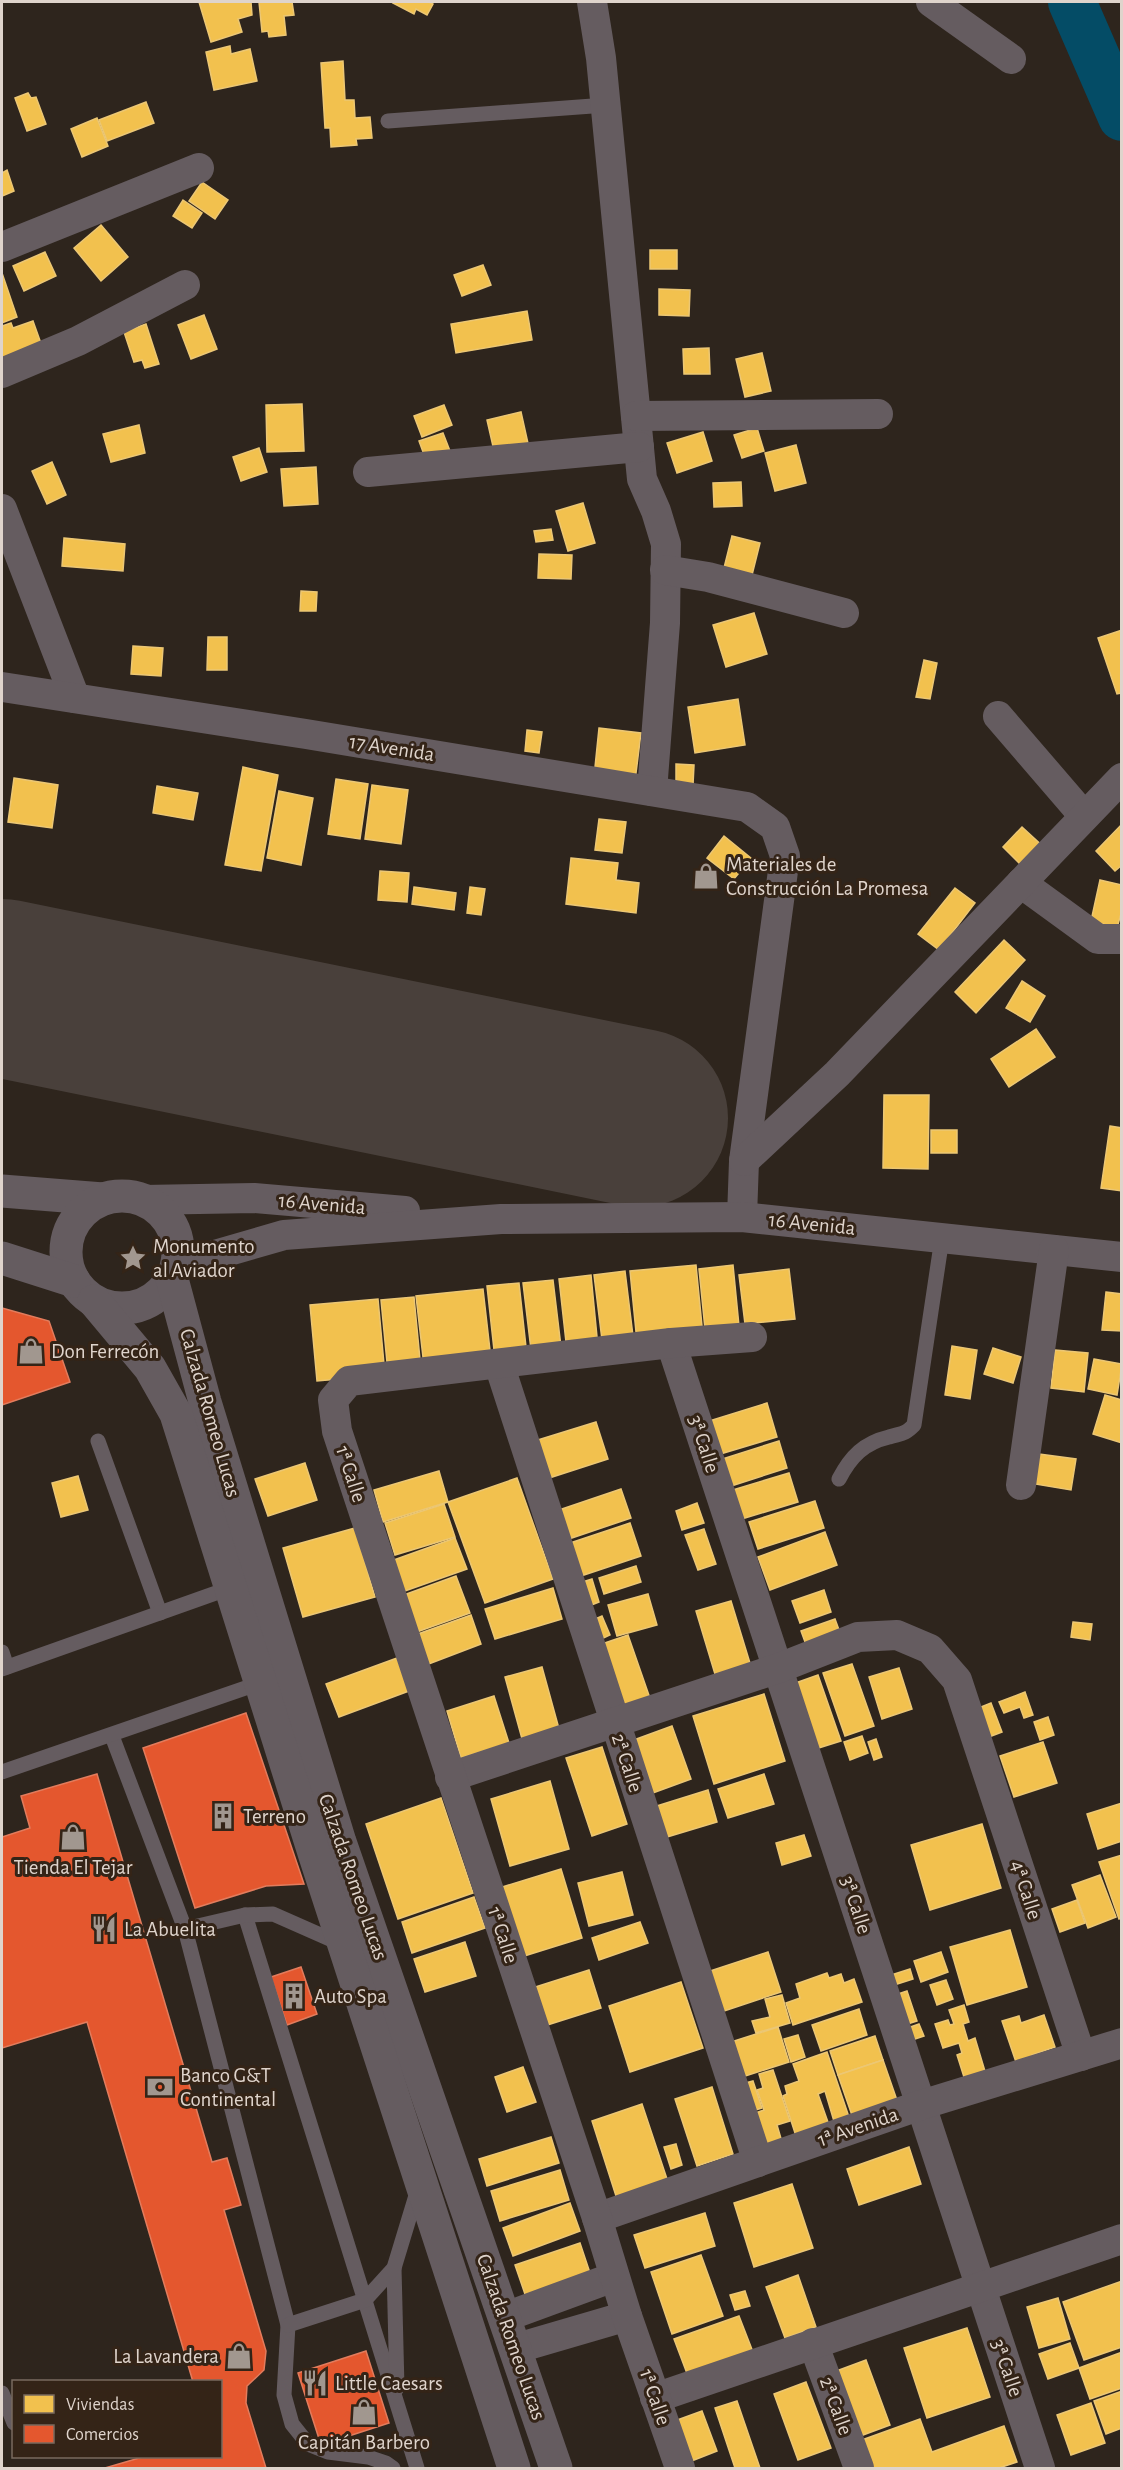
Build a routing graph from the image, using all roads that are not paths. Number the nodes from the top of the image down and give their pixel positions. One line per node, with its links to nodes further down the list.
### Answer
1 (592, 2): 4 (street)
2 (615, 2): 4 (street)
3 (931, 2): 5 (street)
4 (601, 58): 6 (street)
5 (1011, 59)
6 (606, 105): 7 (lane); 13 (street)
7 (387, 121)
8 (199, 168): 9 (street)
9 (2, 247)
10 (185, 285): 11 (street)
11 (2, 373)
12 (878, 414): 13 (street)
13 (636, 416): 14 (street)
14 (639, 447): 15 (street); 17 (street)
15 (368, 472)
16 (2, 509): 20 (street)
17 (665, 570): 18 (street); 23 (street)
18 (844, 613)
19 (2, 687): 20 (street, 17 Avenida)
20 (75, 698): 23 (street, 17 Avenida)
21 (998, 716): 24 (street)
22 (1122, 778): 24 (street)
23 (652, 791): 27 (street, 17 Avenida)
24 (1084, 816): 25 (street)
25 (1021, 883): 26 (street); 27 (street)
26 (1122, 939)
27 (744, 1161): 31 (street)
28 (2, 1191): 29 (street)
29 (103, 1199): 30 (street); 38 (street)
30 (143, 1200): 32 (street, 16 Avenida); 37 (street)
31 (742, 1216): 32 (street, 16 Avenida); 33 (street, 16 Avenida)
32 (501, 1219): 37 (street, 16 Avenida)
33 (942, 1238): 34 (street, 16 Avenida); 43 (lane)
34 (1054, 1250): 35 (street, 16 Avenida); 44 (street)
35 (1122, 1257)
36 (4, 1260): 38 (street)
37 (175, 1273): 38 (street); 70 (street, Calzada Romeo Lucas)
38 (84, 1291): 45 (street, Calzada Romeo Lucas)
39 (752, 1337): 40 (street)
40 (671, 1343): 41 (street); 49 (street, 3ª Calle)
41 (499, 1364): 51 (street, 2ª Calle); 54 (street, 1ª Calle)
42 (98, 1441): 46 (lane)
43 (839, 1479)
44 (1021, 1485)
45 (230, 1588): 46 (lane); 50 (street, Calzada Romeo Lucas)
46 (160, 1613): 48 (lane)
47 (2, 1652): 48 (lane)
48 (4, 1668)
49 (779, 1668): 51 (street, 4ª Calle); 59 (street, 4ª Calle); 60 (street, 3ª Calle)
50 (260, 1683): 52 (lane); 57 (street, Calzada Romeo Lucas)
51 (614, 1723): 54 (street, 4ª Calle); 61 (street, 2ª Calle)
52 (112, 1736): 53 (lane); 56 (lane)
53 (2, 1772)
54 (450, 1777): 63 (street, 1ª Calle)
55 (245, 1915): 56 (lane); 57 (lane); 68 (lane)
56 (185, 1929): 71 (lane)
57 (346, 1947): 62 (street, Calzada Romeo Lucas)
58 (1122, 2043): 59 (street, 1ª Avenida)
59 (1081, 2056): 60 (street, 1ª Avenida)
60 (921, 2105): 61 (street, 1ª Avenida); 67 (street, 3ª Calle)
61 (758, 2162): 63 (street, 1ª Avenida)
62 (421, 2181): 65 (lane); 80 (street, Calzada Romeo Lucas)
63 (597, 2218): 66 (street, 1ª Calle)
64 (1122, 2239): 67 (street)
65 (394, 2268): 68 (lane); 76 (lane)
66 (614, 2277): 69 (street, 1ª Calle); 70 (street)
67 (979, 2286): 72 (street); 84 (street, 3ª Calle)
68 (365, 2300): 71 (lane); 76 (lane)
69 (627, 2316): 73 (street); 75 (street, 1ª Calle)
70 (505, 2317): 73 (street, Calzada Romeo Lucas)
71 (288, 2325): 78 (lane)
72 (813, 2343): 75 (street); 83 (street, 2ª Calle)
73 (514, 2349): 81 (street, Calzada Romeo Lucas)
74 (2, 2393): 77 (lane)
75 (655, 2398): 82 (street, 1ª Calle)
76 (398, 2408): 79 (lane)
77 (12, 2418)
78 (393, 2469)
79 (417, 2469)
80 (514, 2469)
81 (556, 2469)
82 (680, 2469)
83 (859, 2469)
84 (1040, 2469)

